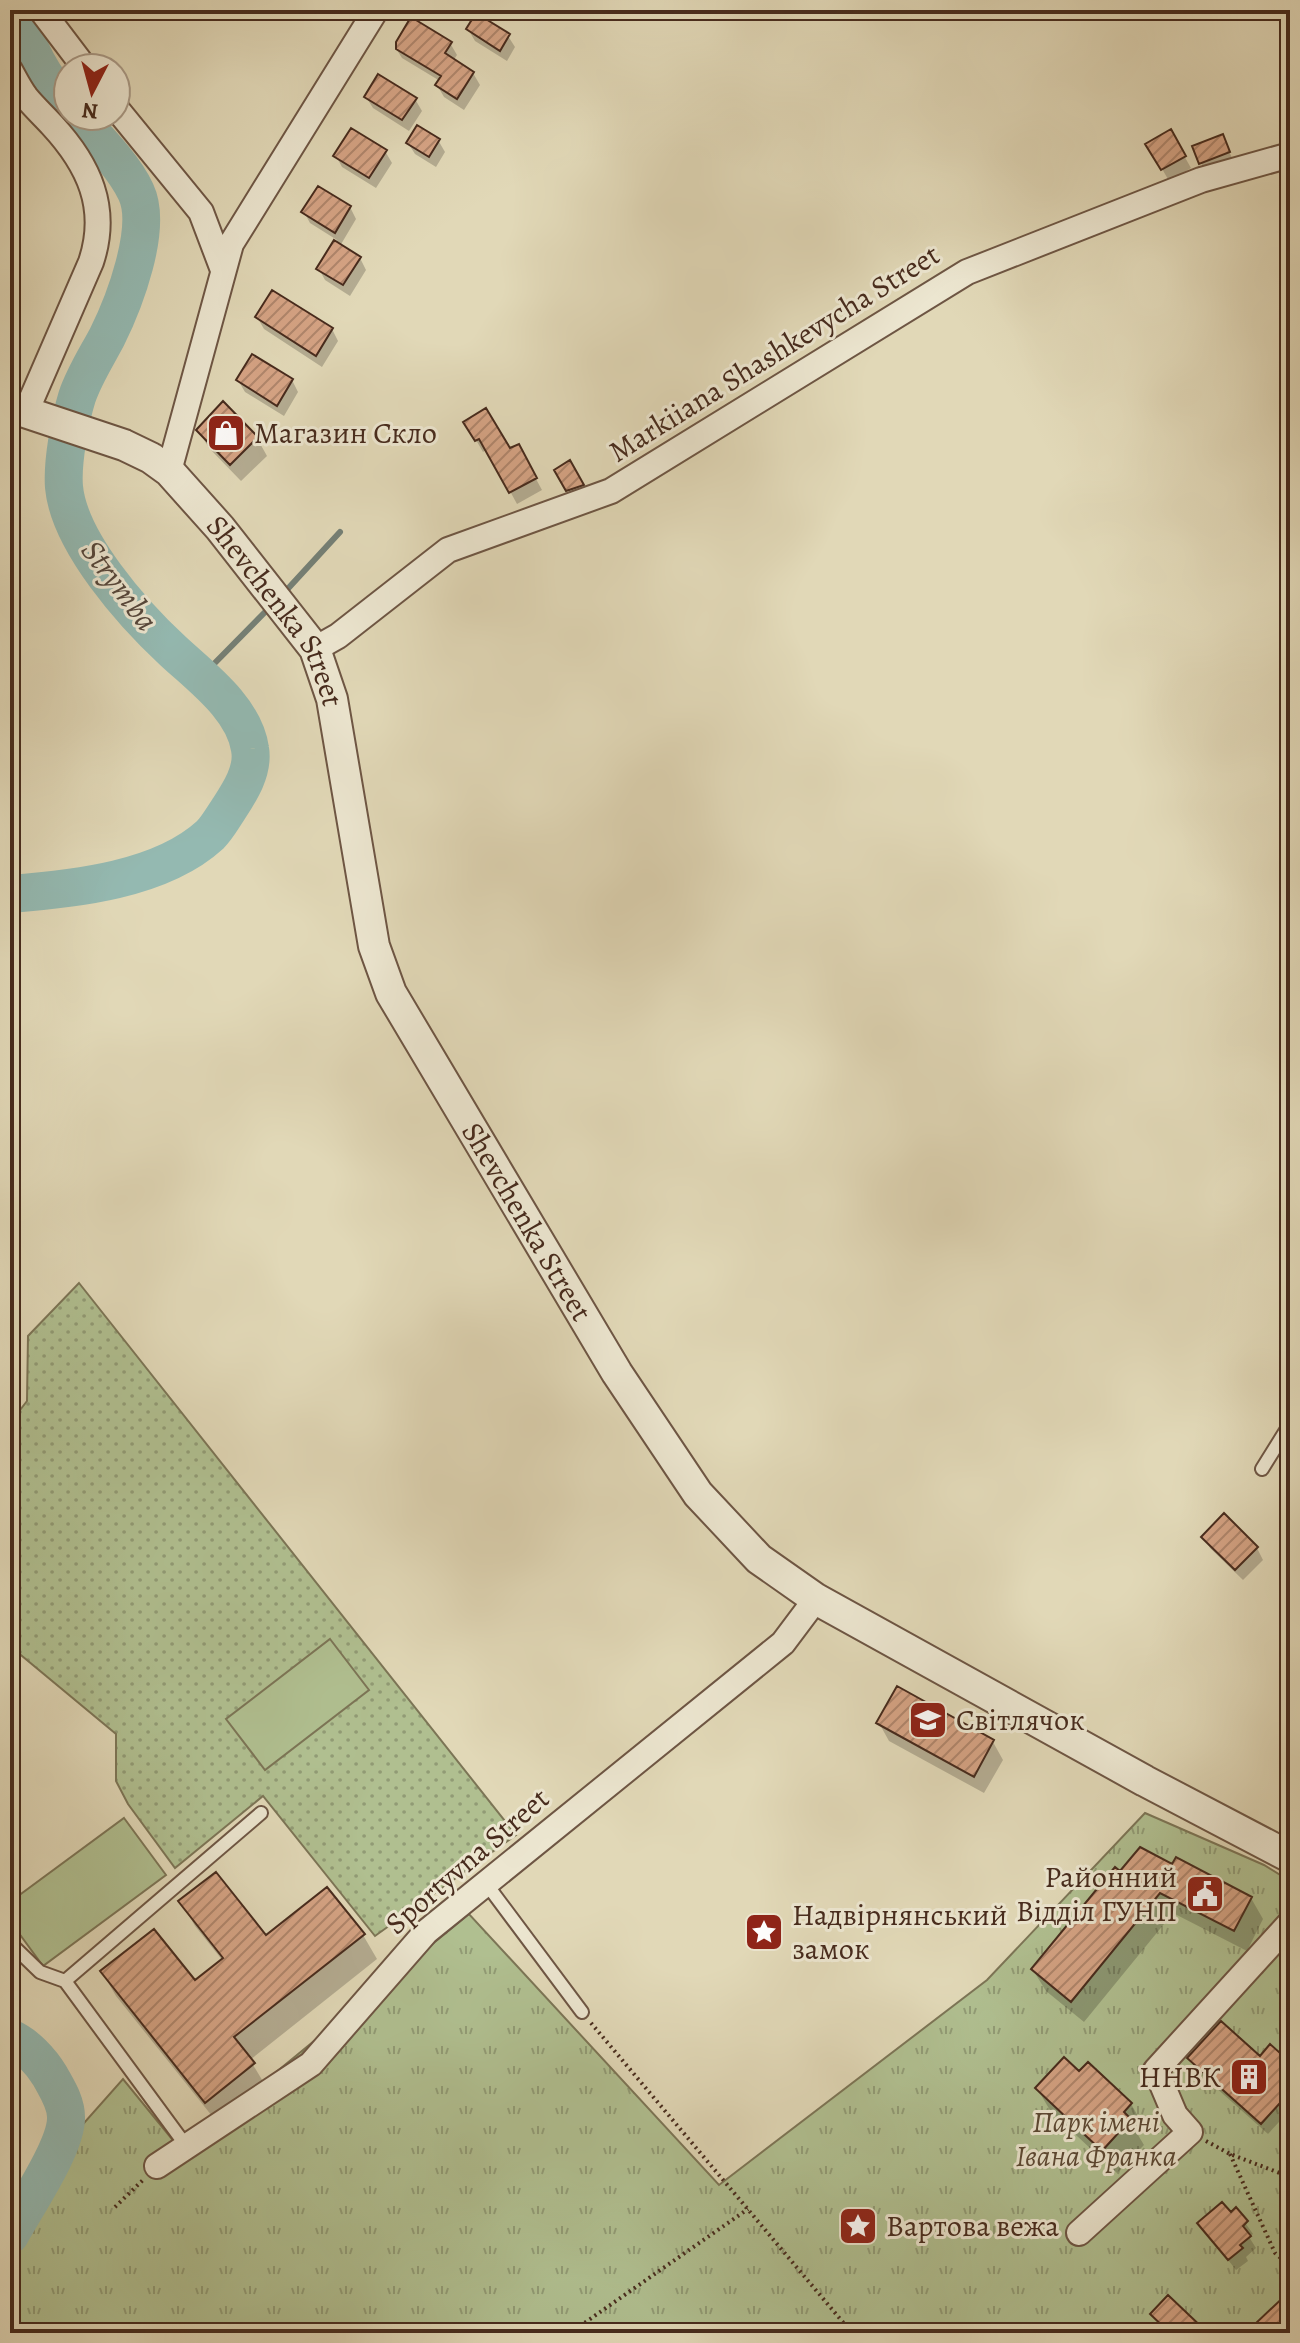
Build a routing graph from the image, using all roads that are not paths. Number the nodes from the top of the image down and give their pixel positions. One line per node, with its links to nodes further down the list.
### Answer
1 (41, 10): 3 (street)
2 (376, 10): 7 (street)
3 (73, 52)
4 (10, 70): 8 (street)
5 (132, 128): 7 (street)
6 (1290, 155): 10 (street, Markiiana Shashkevycha Street)
7 (223, 270): 9 (street)
8 (25, 411): 9 (street, Shevchenka Street)
9 (169, 471): 10 (street, Shevchenka Street)
10 (315, 649): 13 (street, Shevchenka Street)
11 (1290, 1424): 12 (lane)
12 (1262, 1469)
13 (816, 1599): 15 (street, Shevchenka Street); 16 (street, Sportyvna Street)
14 (261, 1813): 19 (lane)
15 (1290, 1857)
16 (486, 1882): 20 (lane); 21 (street, Sportyvna Street)
17 (1290, 1923): 23 (street)
18 (10, 1943): 19 (lane)
19 (65, 1981): 21 (lane)
20 (582, 2012)
21 (187, 2147): 22 (street, Sportyvna Street)
22 (157, 2166)
23 (1079, 2233)

